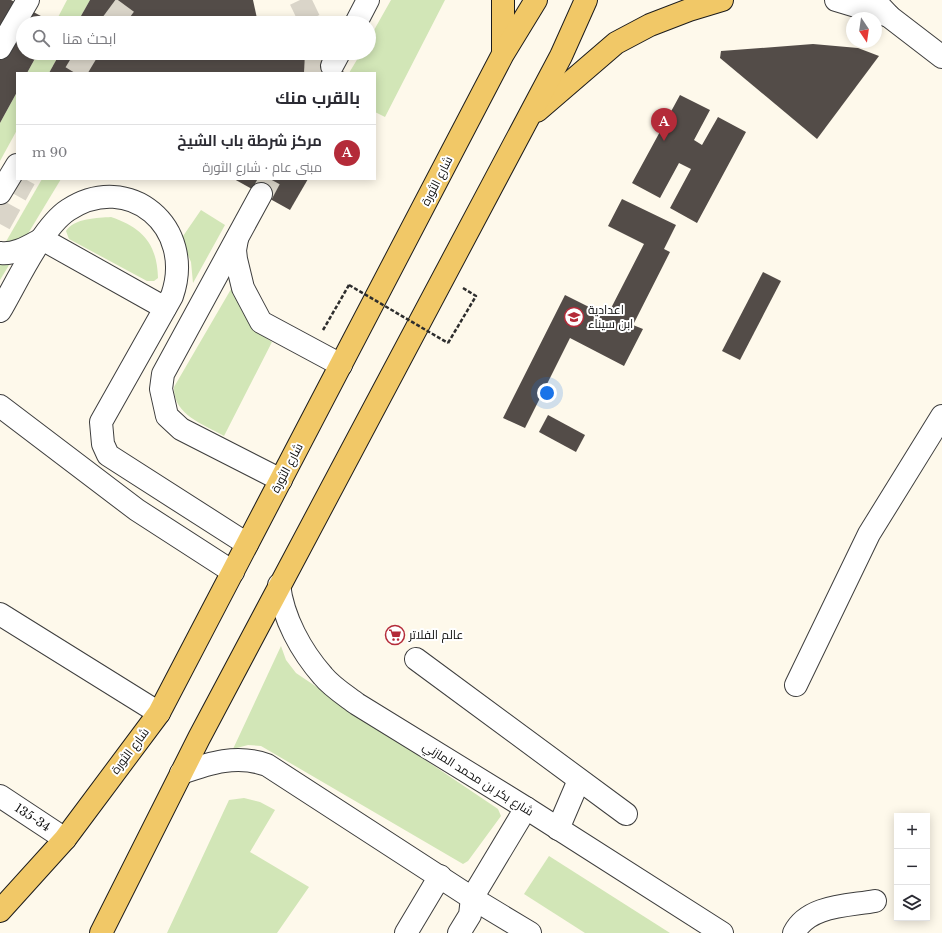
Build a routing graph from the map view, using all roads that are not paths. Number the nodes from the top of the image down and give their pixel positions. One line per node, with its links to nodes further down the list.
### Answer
1 (28, 0): 9 (street)
2 (368, 0): 10 (street)
3 (503, 0): 14 (main road)
4 (536, 0): 14 (main road, شارع الثورة)
5 (586, 0): 16 (main road)
6 (722, 0): 16 (main road)
7 (836, 0): 11 (street)
8 (874, 0): 11 (street)
9 (19, 16)
10 (360, 16)
11 (890, 17): 15 (street)
12 (16, 21): 13 (street)
13 (0, 48)
14 (503, 54): 23 (main road, شارع الثورة)
15 (942, 57)
16 (527, 120): 29 (main road)
17 (16, 168): 18 (street)
18 (0, 193)
19 (42, 239): 20 (street); 21 (street); 21 (street); 22 (street)
20 (0, 253)
21 (165, 308): 27 (street)
22 (0, 311)
23 (341, 365): 26 (main road, شارع الثورة); 26 (street)
24 (0, 406): 28 (street)
25 (942, 416): 32 (street)
26 (281, 480): 27 (main road, شارع الثورة)
27 (247, 544): 28 (main road, شارع الثورة)
28 (233, 572): 33 (main road, شارع الثورة)
29 (279, 585): 34 (main road); 37 (street, شارع بكر بن محمد المازني)
30 (0, 614): 33 (street)
31 (416, 659): 35 (street)
32 (796, 685)
33 (159, 713): 40 (main road, شارع الثورة)
34 (181, 773): 41 (street); 45 (main road)
35 (579, 780): 38 (street); 39 (street)
36 (0, 796): 40 (street, 135-34)
37 (526, 808): 39 (street, شارع بكر بن محمد المازني); 42 (street)
38 (626, 814)
39 (558, 829): 49 (street, شارع بكر بن محمد المازني)
40 (65, 839): 44 (main road, شارع الثورة)
41 (440, 876): 42 (street); 46 (street)
42 (472, 898): 47 (street); 48 (street)
43 (875, 901): 50 (street)
44 (0, 911)
45 (101, 933)
46 (406, 933)
47 (459, 933)
48 (530, 933)
49 (722, 933)
50 (794, 933)

